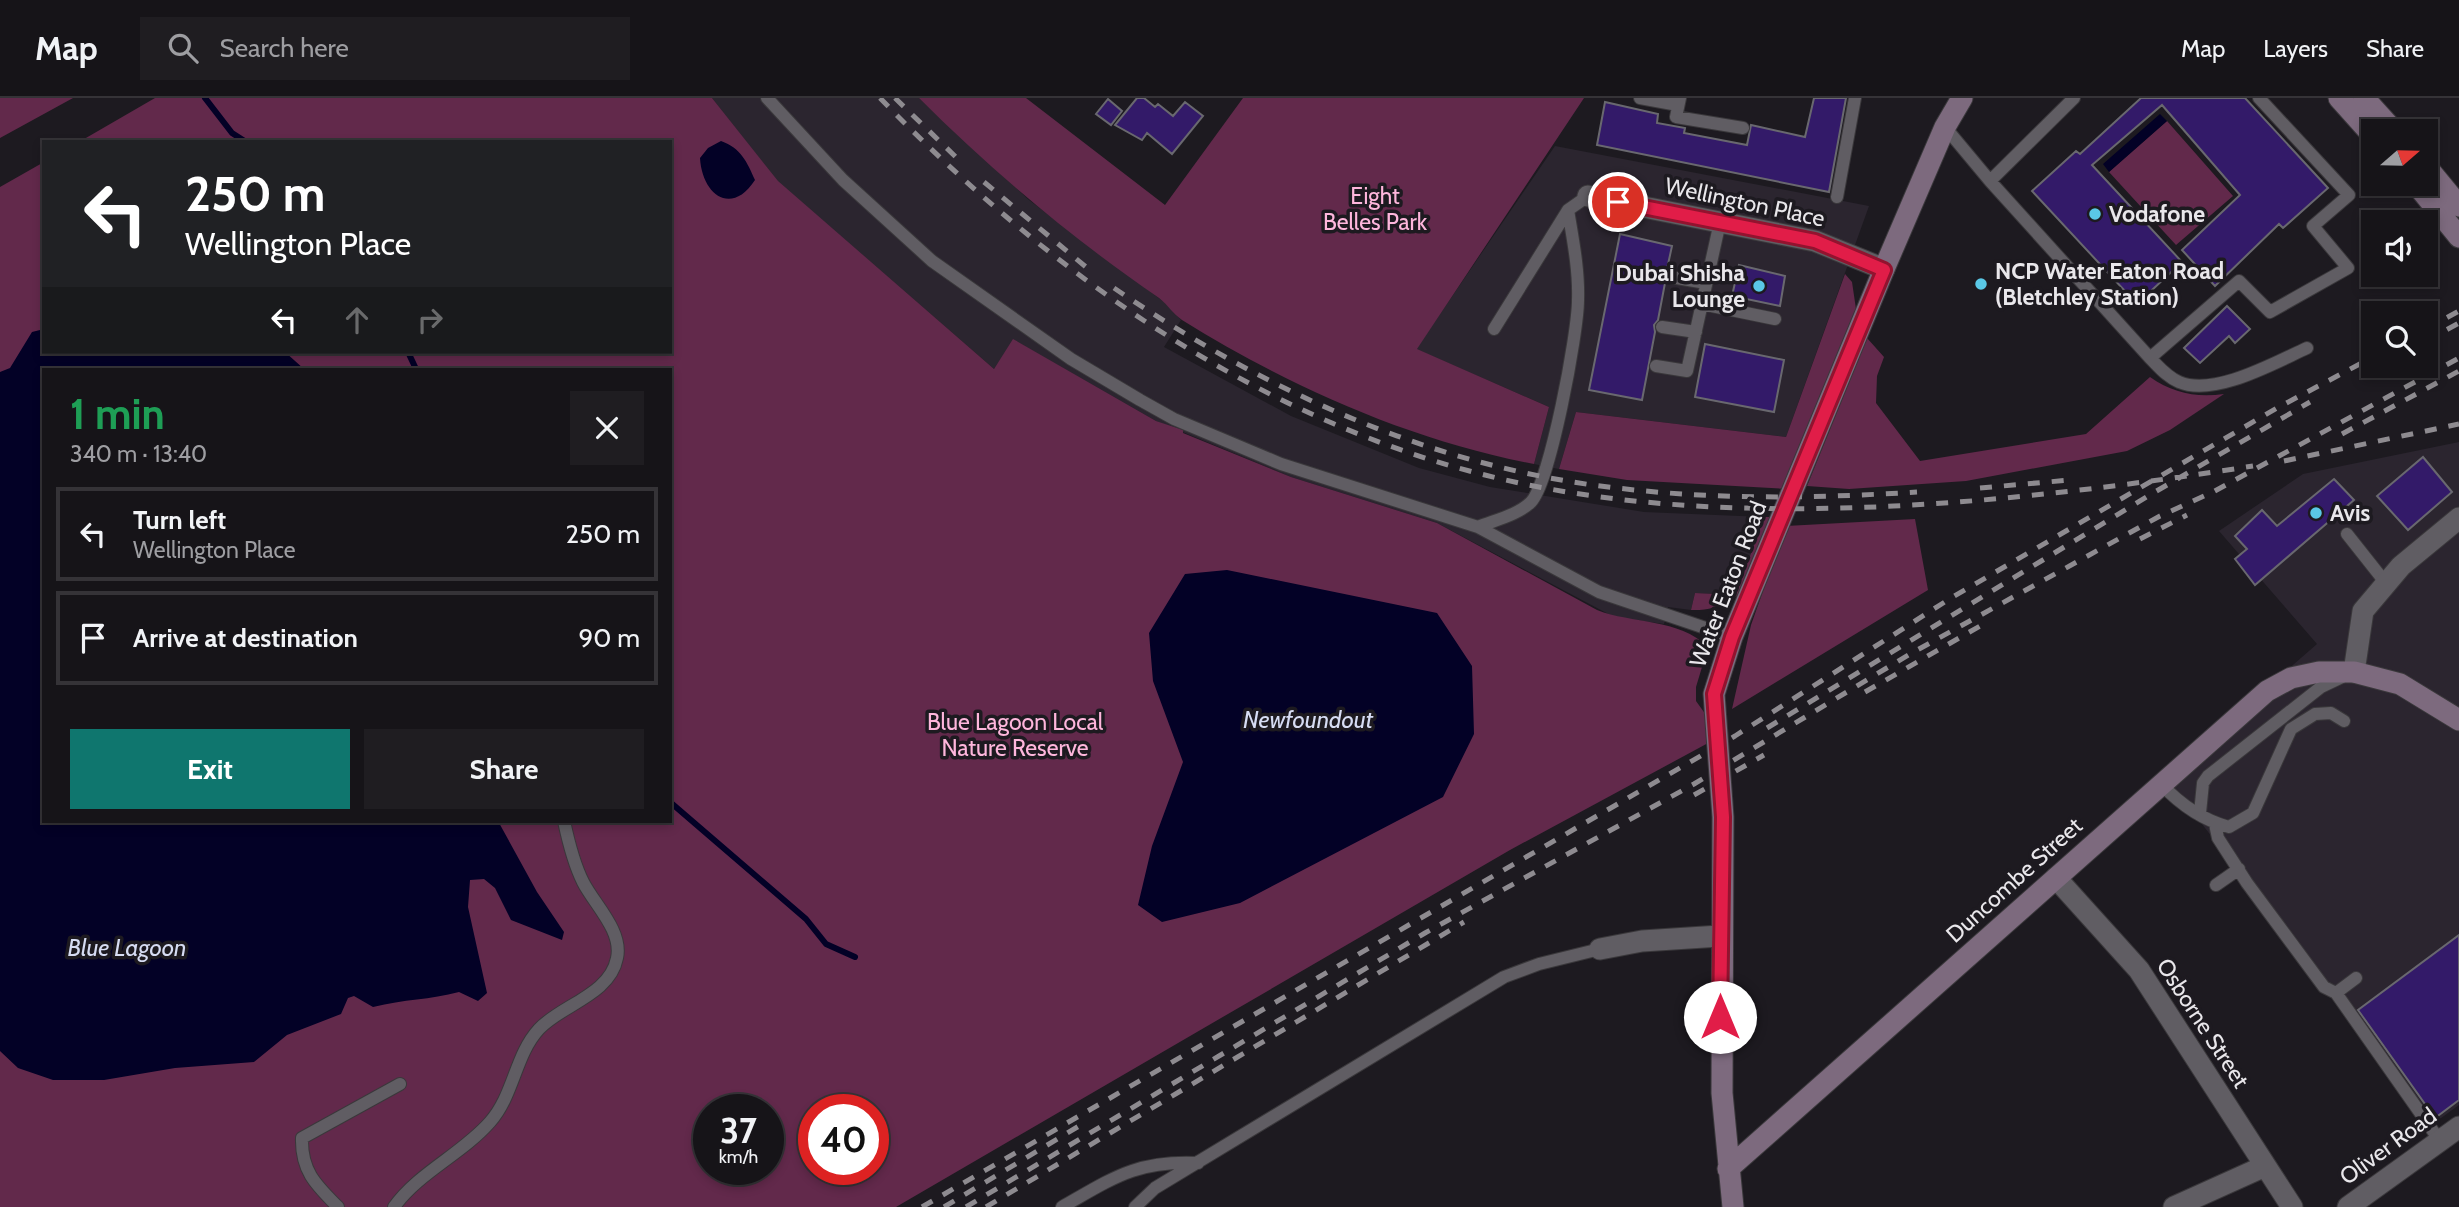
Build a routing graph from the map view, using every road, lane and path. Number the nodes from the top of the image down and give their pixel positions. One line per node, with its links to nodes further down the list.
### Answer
1 (767, 98): 35 (lane)
2 (1640, 98): 9 (lane)
3 (1855, 98): 18 (lane)
4 (1962, 98): 12 (street, Water Eaton Road)
5 (2074, 98): 14 (lane)
6 (2259, 98): 32 (lane)
7 (2339, 98): 11 (street)
8 (2364, 98): 10 (street)
9 (1679, 101): 13 (lane)
10 (2383, 119)
11 (2361, 123)
12 (1945, 127): 14 (lane); 23 (street, Water Eaton Road)
13 (1743, 128)
14 (1990, 181): 32 (lane)
15 (2438, 181): 19 (street)
16 (1588, 196): 20 (lane, Wellington Place); 21 (street, Wellington Place)
17 (2426, 196): 22 (street)
18 (1837, 197)
19 (2459, 206)
20 (1568, 210): 29 (lane, Wellington Place); 35 (lane)
21 (1720, 222): 23 (street, Wellington Place); 25 (lane)
22 (2459, 237)
23 (1884, 270): 38 (street, Water Eaton Road)
24 (1671, 277): 25 (lane)
25 (1706, 283): 26 (lane)
26 (1702, 304): 27 (lane); 30 (lane)
27 (1775, 319)
28 (1662, 327): 30 (lane)
29 (1494, 329)
30 (1696, 332): 33 (lane)
31 (2307, 348): 32 (lane)
32 (2150, 358)
33 (1656, 366)
34 (2459, 518): 37 (street)
35 (1478, 527): 38 (lane)
36 (2347, 534): 37 (lane)
37 (2385, 582): 39 (street)
38 (1732, 637): 49 (street, Water Eaton Road)
39 (2354, 672): 40 (street, Duncombe Street); 42 (street, Duncombe Street); 43 (lane)
40 (2459, 720)
41 (2344, 721): 45 (lane)
42 (2161, 784): 43 (lane); 47 (street, Duncombe Street)
43 (2200, 813): 45 (lane)
44 (565, 823): 60 (lane)
45 (2215, 824): 46 (lane)
46 (2239, 869): 48 (lane); 52 (lane)
47 (2056, 878): 57 (street, Osborne Street); 58 (street, Duncombe Street)
48 (2216, 885)
49 (1720, 936): 50 (street); 58 (street, Water Eaton Road)
50 (1600, 949): 56 (lane)
51 (2356, 978): 52 (lane)
52 (2336, 993): 55 (lane)
53 (400, 1084): 59 (lane)
54 (2459, 1127): 55 (street, Oliver Road)
55 (2440, 1141): 66 (street, Oliver Road)
56 (1198, 1163): 61 (lane); 62 (lane)
57 (2265, 1166): 64 (street); 65 (street, Osborne Street)
58 (1728, 1169): 63 (street, Water Eaton Road)
59 (338, 1207)
60 (394, 1207)
61 (1062, 1207)
62 (1135, 1207)
63 (1733, 1207)
64 (2174, 1207)
65 (2292, 1207)
66 (2348, 1207)

